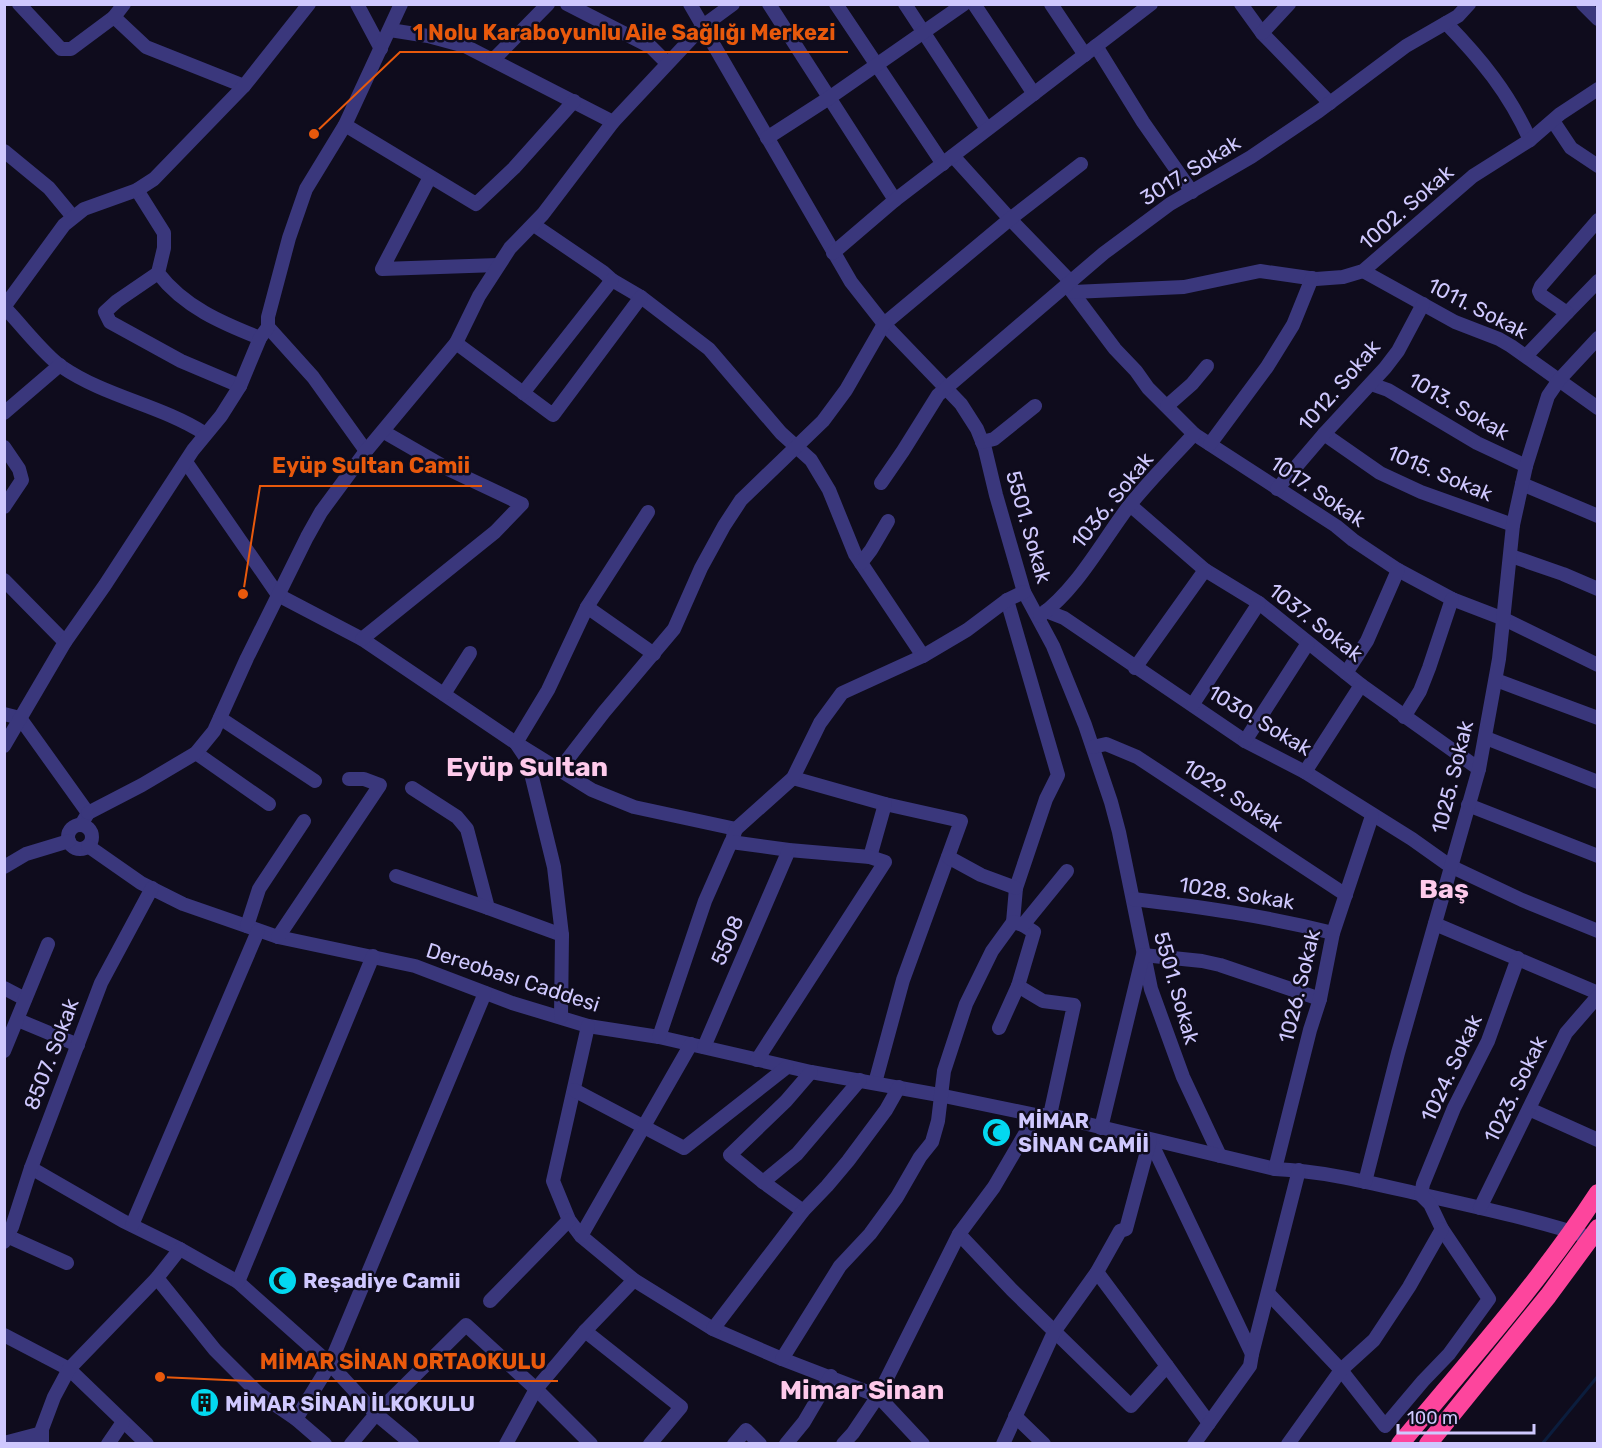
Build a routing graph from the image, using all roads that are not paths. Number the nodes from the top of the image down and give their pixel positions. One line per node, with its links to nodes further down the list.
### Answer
1 (19, 4): 22 (street)
2 (124, 4): 22 (street)
3 (309, 4): 35 (street)
4 (357, 4): 30 (street)
5 (401, 4): 27 (street)
6 (548, 4): 32 (street)
7 (567, 4): 33 (street)
8 (690, 4): 26 (street, 5501. Sokak)
9 (733, 4): 26 (street)
10 (769, 4): 38 (street)
11 (836, 4): 34 (street, 1017. Sokak)
12 (905, 4): 28 (street)
13 (964, 4): 28 (street)
14 (974, 4): 37 (street)
15 (1051, 4): 31 (street)
16 (1128, 4): 23 (street)
17 (1151, 4): 23 (street)
18 (1241, 4): 29 (street)
19 (1290, 4): 29 (street)
20 (1469, 4): 25 (street, 3017. Sokak)
21 (1583, 4): 24 (street)
22 (114, 17): 35 (street)
23 (1136, 17): 31 (street)
24 (1598, 19)
25 (1446, 23): 40 (street, 3017. Sokak); 46 (street)
26 (703, 26): 33 (street); 45 (street, 5501. Sokak)
27 (390, 30): 30 (street); 32 (street)
28 (923, 33): 34 (street); 44 (street)
29 (1262, 33): 40 (street)
30 (381, 49): 43 (street)
31 (1091, 50): 37 (street); 53 (street)
32 (493, 60): 39 (street)
33 (667, 63): 42 (street)
34 (877, 64): 38 (street); 48 (street, 1017. Sokak)
35 (243, 86): 52 (street)
36 (1598, 89): 41 (street, 1002. Sokak)
37 (1034, 94): 44 (street)
38 (829, 98): 45 (street); 54 (street)
39 (574, 101): 42 (street); 51 (street)
40 (1330, 103): 53 (street, 3017. Sokak)
41 (1553, 121): 46 (street, 1002. Sokak); 50 (street)
42 (613, 122): 58 (street)
43 (345, 125): 51 (street); 72 (street)
44 (987, 129): 48 (street)
45 (767, 138): 59 (street, 5501. Sokak)
46 (1530, 140): 61 (street, 1002. Sokak)
47 (4, 151): 55 (street)
48 (948, 160): 54 (street); 56 (street, 1017. Sokak)
49 (1081, 164): 56 (street)
50 (1598, 166)
51 (430, 177): 60 (street)
52 (137, 190): 55 (street); 62 (street)
53 (1192, 192): 66 (street, 3017. Sokak)
54 (895, 200): 59 (street)
55 (73, 217): 69 (street)
56 (1010, 219): 66 (street, 1017. Sokak); 71 (street)
57 (1598, 220): 70 (street)
58 (534, 225): 60 (street); 64 (street)
59 (833, 253): 71 (street, 5501. Sokak)
60 (498, 265): 74 (street)
61 (1363, 272): 63 (street, 1002. Sokak); 68 (street, 1011. Sokak)
62 (158, 273): 72 (street); 80 (street)
63 (1312, 278): 66 (street, 1002. Sokak); 92 (street)
64 (612, 280): 67 (street); 82 (street)
65 (1598, 281): 70 (street)
66 (1070, 286): 81 (street, 3017. Sokak); 84 (street, 1017. Sokak)
67 (641, 297): 82 (street); 94 (street)
68 (1423, 304): 75 (street, 1011. Sokak); 79 (street, 1012. Sokak)
69 (5, 307): 76 (street)
70 (1567, 313): 75 (street)
71 (884, 324): 81 (street, 5501. Sokak); 94 (street)
72 (264, 332): 80 (street); 95 (street)
73 (1598, 338): 78 (street, 1025. Sokak)
74 (456, 343): 82 (street); 87 (street)
75 (1526, 356): 78 (street, 1011. Sokak)
76 (60, 365): 86 (street); 88 (street)
77 (1207, 366): 84 (street)
78 (1559, 380): 85 (street, 1011. Sokak); 97 (street, 1025. Sokak)
79 (1371, 384): 90 (street, 1012. Sokak); 97 (street, 1013. Sokak)
80 (240, 386): 88 (street)
81 (946, 388): 91 (street, 5501. Sokak); 98 (street, 3017. Sokak)
82 (523, 393)
83 (1035, 406): 91 (street)
84 (1167, 406): 89 (street, 1017. Sokak)
85 (1598, 408)
86 (4, 413)
87 (384, 432): 95 (street); 121 (street)
88 (204, 433): 96 (street)
89 (1194, 434): 92 (street, 1017. Sokak); 101 (street, 1036. Sokak)
90 (1324, 434): 100 (street, 1012. Sokak); 106 (street, 1015. Sokak)
91 (982, 442): 113 (street, 5501. Sokak)
92 (1210, 444): 100 (street, 1017. Sokak)
93 (4, 447): 102 (street)
94 (797, 447): 108 (street); 125 (street)
95 (366, 451): 114 (street)
96 (186, 462): 114 (street); 122 (street)
97 (1526, 466): 99 (street, 1025. Sokak)
98 (881, 483)
99 (1522, 484): 104 (street); 106 (street, 1025. Sokak)
100 (1277, 489): 110 (street, 1017. Sokak)
101 (1130, 505): 109 (street, 1037. Sokak); 119 (street, 1036. Sokak)
102 (4, 507)
103 (648, 512): 118 (street)
104 (1598, 516)
105 (888, 521): 108 (street)
106 (1513, 525): 107 (street, 1025. Sokak)
107 (1511, 556): 112 (street); 120 (street, 1025. Sokak)
108 (861, 563): 126 (street)
109 (1205, 570): 117 (street, 1037. Sokak); 128 (street)
110 (1398, 570): 115 (street, 1017. Sokak); 129 (street)
111 (4, 580): 122 (street)
112 (1598, 589)
113 (1024, 592): 116 (street); 119 (street, 5501. Sokak)
114 (278, 595): 121 (street); 137 (street)
115 (1452, 599): 120 (street, 1017. Sokak); 135 (street)
116 (1007, 600): 126 (street); 171 (street)
117 (1258, 603): 123 (street, 1037. Sokak); 133 (street)
118 (587, 607): 125 (street); 141 (street)
119 (1042, 614): 128 (street, 1030. Sokak); 143 (street, 5501. Sokak)
120 (1504, 619): 127 (street, 1017. Sokak); 130 (street, 1025. Sokak)
121 (362, 639): 132 (street)
122 (65, 642): 136 (street)
123 (1308, 643): 129 (street, 1037. Sokak); 140 (street)
124 (470, 653): 132 (street)
125 (654, 654): 145 (street)
126 (923, 656): 148 (street)
127 (1598, 665)
128 (1135, 668): 133 (street, 1030. Sokak)
129 (1346, 673): 131 (street, 1037. Sokak)
130 (1496, 680): 138 (street); 139 (street, 1025. Sokak)
131 (1360, 685): 135 (street, 1037. Sokak); 147 (street)
132 (444, 694): 141 (street)
133 (1192, 704): 140 (street, 1030. Sokak)
134 (4, 714): 136 (street)
135 (1404, 717): 146 (street, 1037. Sokak)
136 (20, 718): 142 (street); 157 (street)
137 (220, 718): 144 (street); 150 (street)
138 (1598, 718)
139 (1486, 738): 146 (street, 1025. Sokak); 151 (street)
140 (1245, 741): 147 (street, 1030. Sokak)
141 (516, 742): 145 (street); 180 (street)
142 (4, 746)
143 (1093, 747): 172 (street, 1029. Sokak); 173 (street, 5501. Sokak)
144 (196, 753): 153 (street); 157 (street)
145 (561, 769): 159 (street)
146 (1479, 769): 155 (street, 1025. Sokak)
147 (1305, 772): 156 (street, 1030. Sokak)
148 (793, 778): 154 (street); 159 (street)
149 (349, 779): 181 (street)
150 (315, 781)
151 (1598, 783)
152 (412, 788): 174 (street)
153 (269, 804)
154 (885, 804): 164 (street); 165 (street)
155 (1468, 805): 163 (street); 166 (street, 1025. Sokak)
156 (1372, 816): 166 (street, 1030. Sokak); 172 (street, 1026. Sokak)
157 (84, 819): 160 (street); 161 (street)
158 (304, 821): 177 (street)
159 (734, 836): 162 (street); 196 (street)
160 (69, 841): 161 (street); 167 (street)
161 (88, 846): 170 (street, Dereobası Caddesi)
162 (789, 850): 164 (street); 198 (street, 5508)
163 (1598, 856)
164 (870, 857): 200 (street)
165 (948, 857): 171 (street); 204 (street)
166 (1450, 866): 176 (street, 1025. Sokak); 178 (street, 1030. Sokak)
167 (4, 867)
168 (1067, 872): 175 (street)
169 (396, 876): 174 (street)
170 (152, 888): 177 (street, Dereobası Caddesi); 197 (street, 8507. Sokak)
171 (1016, 888): 175 (street)
172 (1346, 895): 179 (street, 1026. Sokak)
173 (1133, 899): 179 (street, 1028. Sokak); 183 (street, 5501. Sokak)
174 (488, 908): 180 (street)
175 (1018, 923): 186 (street); 207 (street)
176 (1435, 924): 185 (street); 220 (street, 1025. Sokak)
177 (252, 928): 181 (street, Dereobası Caddesi); 226 (street)
178 (1598, 931)
179 (1333, 933): 191 (street, 1026. Sokak)
180 (562, 935): 192 (street)
181 (278, 937): 184 (street, Dereobası Caddesi)
182 (48, 944): 190 (street)
183 (1143, 955): 191 (street); 211 (street); 214 (street, 5501. Sokak)
184 (373, 956): 188 (street, Dereobası Caddesi); 238 (street)
185 (1518, 958): 189 (street); 222 (street, 1024. Sokak)
186 (1018, 986): 195 (street); 209 (street)
187 (4, 988): 190 (street)
188 (485, 993): 192 (street, Dereobası Caddesi); 247 (street)
189 (1598, 994): 208 (street, 1023. Sokak)
190 (25, 999): 193 (street)
191 (1320, 999): 216 (street, 1026. Sokak)
192 (561, 1017): 194 (street, Dereobası Caddesi)
193 (18, 1020): 197 (street); 199 (street)
194 (588, 1026): 196 (street, Dereobası Caddesi); 206 (street)
195 (999, 1028)
196 (659, 1037): 198 (street, Dereobası Caddesi)
197 (78, 1045): 215 (street, 8507. Sokak)
198 (697, 1045): 200 (street, Dereobası Caddesi); 210 (street, 5508)
199 (4, 1051)
200 (757, 1060): 201 (street, Dereobası Caddesi)
201 (787, 1067): 202 (street, Dereobası Caddesi); 210 (street)
202 (811, 1072): 203 (street, Dereobası Caddesi); 219 (street)
203 (860, 1080): 204 (street, Dereobası Caddesi); 219 (street)
204 (875, 1083): 205 (street, Dereobası Caddesi)
205 (899, 1087): 207 (street, Dereobası Caddesi); 224 (street)
206 (574, 1090): 210 (street); 225 (street)
207 (939, 1095): 209 (street, Dereobası Caddesi); 246 (street)
208 (1530, 1108): 213 (street); 223 (street, 1023. Sokak)
209 (1043, 1115): 211 (street, Dereobası Caddesi); 230 (street)
210 (644, 1126): 232 (street, 5508)
211 (1101, 1128): 212 (street, Dereobası Caddesi)
212 (1150, 1140): 214 (street, Dereobası Caddesi); 235 (street); 245 (street)
213 (1598, 1140)
214 (1220, 1156): 216 (street, Dereobası Caddesi)
215 (31, 1168): 226 (street); 229 (street, 8507. Sokak)
216 (1275, 1169): 217 (street, Dereobası Caddesi)
217 (1299, 1170): 220 (street, Dereobası Caddesi); 239 (street)
218 (1598, 1181): 228 (street)
219 (763, 1182): 224 (street)
220 (1365, 1182): 222 (street, Dereobası Caddesi)
221 (1598, 1193): 228 (highway)
222 (1421, 1195): 223 (street, Dereobası Caddesi); 227 (street)
223 (1480, 1208): 228 (street, Dereobası Caddesi)
224 (803, 1210): 241 (street)
225 (569, 1220): 232 (street); 240 (street)
226 (132, 1225): 233 (street)
227 (1442, 1229): 250 (street); 250 (street)
228 (1567, 1231): 231 (street, Dereobası Caddesi); 279 (highway)
229 (7, 1233): 234 (street)
230 (959, 1234): 243 (street); 253 (street)
231 (1595, 1235): 280 (highway)
232 (581, 1236): 237 (street)
233 (180, 1249): 236 (street); 238 (street)
234 (67, 1263)
235 (1097, 1272): 243 (street); 248 (street)
236 (157, 1278): 249 (street); 256 (street)
237 (633, 1280): 241 (street); 242 (street)
238 (238, 1282): 247 (street)
239 (1268, 1293): 245 (street); 250 (street)
240 (490, 1300)
241 (713, 1329): 246 (street)
242 (585, 1330): 252 (street); 269 (street)
243 (1054, 1332): 248 (street); 255 (street)
244 (4, 1335): 249 (street)
245 (1252, 1354): 258 (street)
246 (782, 1359): 251 (street)
247 (330, 1364): 254 (street); 256 (street)
248 (1167, 1366): 258 (street)
249 (69, 1369): 257 (street); 259 (street)
250 (1341, 1370): 278 (street)
251 (831, 1376): 253 (street); 272 (street)
252 (536, 1389): 254 (street); 267 (street); 268 (street)
253 (878, 1396): 260 (street); 274 (street)
254 (375, 1414): 265 (street); 266 (street)
255 (1015, 1416): 275 (street); 276 (street)
256 (296, 1419): 264 (street)
257 (123, 1422): 262 (street); 263 (street)
258 (1209, 1423): 277 (street)
259 (42, 1438): 261 (street)
260 (857, 1438): 273 (street)
261 (4, 1443)
262 (108, 1443)
263 (147, 1443)
264 (324, 1443)
265 (351, 1443)
266 (412, 1443)
267 (506, 1443)
268 (591, 1443)
269 (650, 1443)
270 (734, 1443): 271 (street)
271 (760, 1443)
272 (786, 1443)
273 (843, 1443)
274 (922, 1443)
275 (1003, 1443)
276 (1044, 1443)
277 (1194, 1443)
278 (1288, 1443)
279 (1400, 1443)
280 (1428, 1443)

